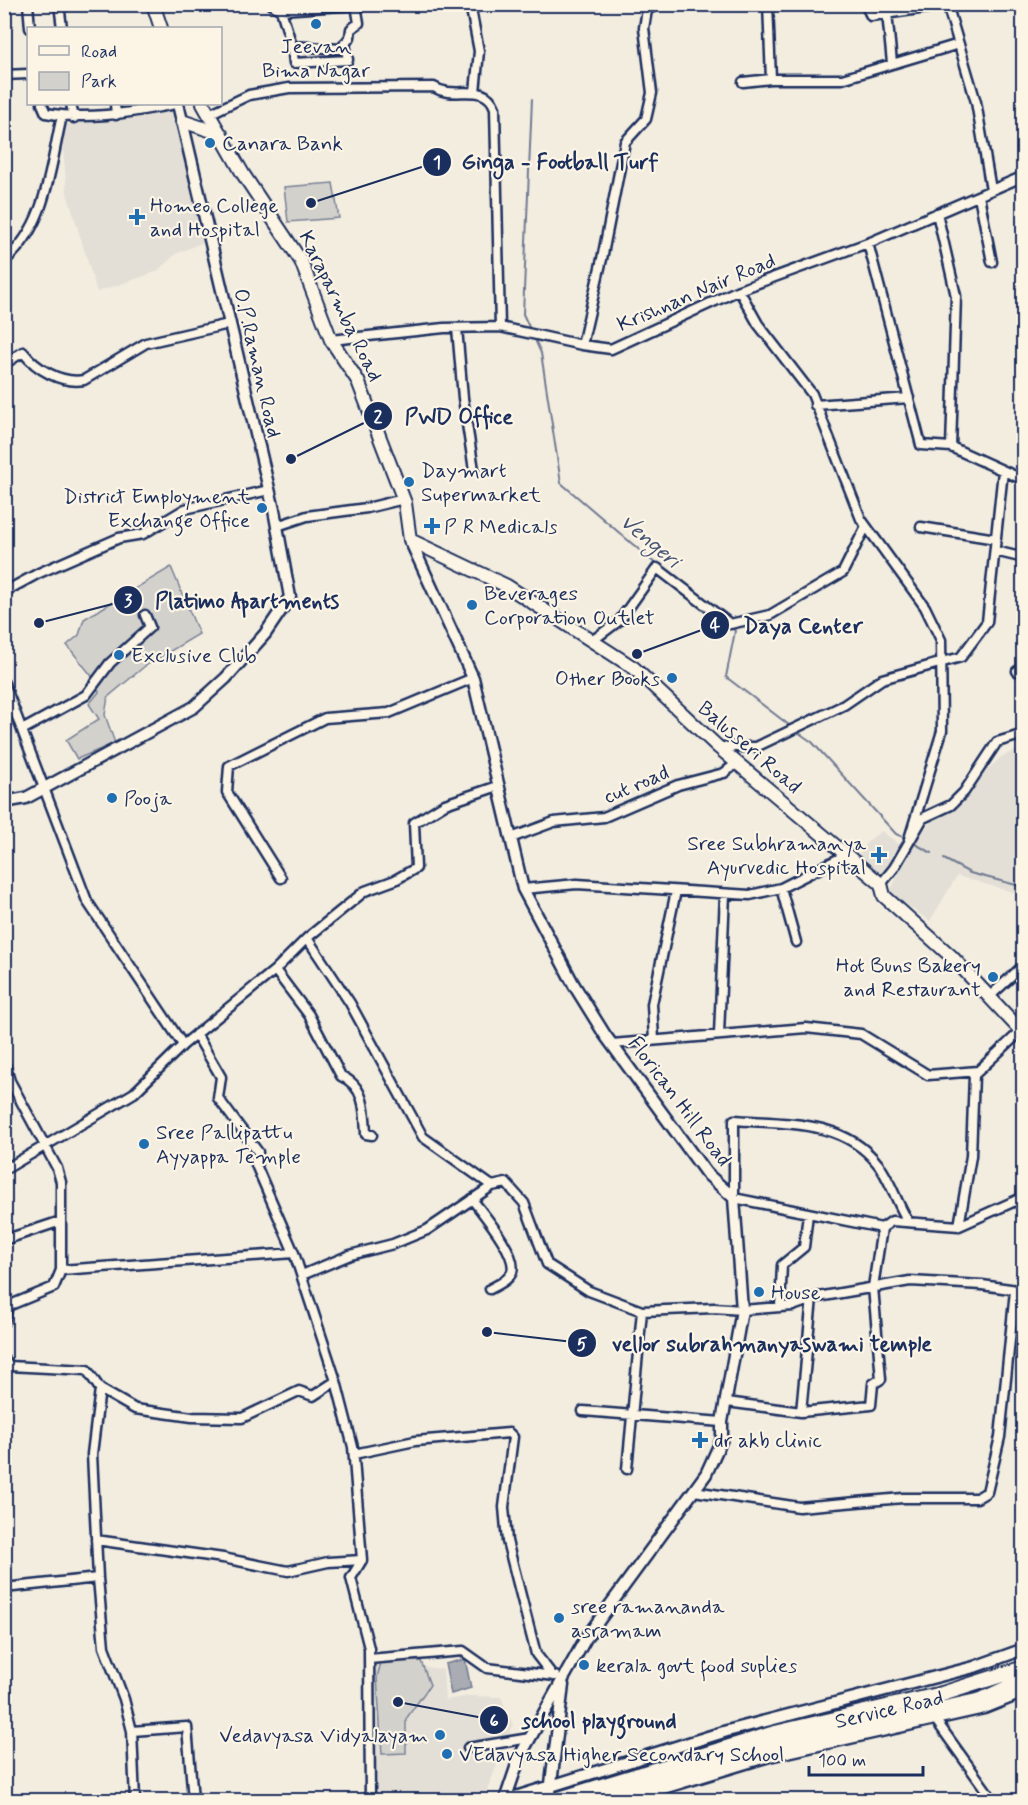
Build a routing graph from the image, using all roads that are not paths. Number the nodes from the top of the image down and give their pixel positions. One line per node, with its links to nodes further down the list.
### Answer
1 (28, 4): 13 (street)
2 (59, 4): 14 (street)
3 (153, 4): 15 (main road)
4 (271, 4): 11 (street)
5 (470, 4): 24 (street)
6 (662, 4): 10 (street)
7 (768, 4): 22 (street)
8 (865, 4): 12 (street)
9 (947, 5): 12 (street); 17 (street)
10 (648, 7): 49 (street)
11 (281, 10): 16 (street); 18 (street)
12 (887, 13): 19 (street)
13 (30, 27)
14 (62, 27)
15 (161, 27)
16 (345, 43): 18 (street); 18 (street)
17 (959, 44): 19 (street); 38 (street)
18 (292, 46)
19 (892, 63): 22 (street)
20 (27, 74): 21 (street)
21 (4, 75)
22 (771, 80): 23 (street)
23 (743, 82)
24 (476, 92): 25 (street); 46 (street)
25 (222, 103)
26 (42, 105): 32 (street)
27 (72, 105): 34 (street)
28 (115, 105): 33 (street)
29 (172, 105): 33 (street)
30 (177, 105): 35 (street, O.P.Raman Road)
31 (206, 109): 36 (main road, Karaparmba Road)
32 (62, 116): 34 (street); 42 (street)
33 (116, 116): 34 (street)
34 (74, 118)
35 (182, 121): 36 (main road); 45 (street, O.P.Raman Road)
36 (221, 134): 48 (main road, Karaparmba Road)
37 (1023, 176): 38 (street, Krishnan Nair Road)
38 (991, 190): 39 (street, Krishnan Nair Road)
39 (979, 196): 40 (street, Krishnan Nair Road); 43 (street)
40 (937, 213): 41 (street, Krishnan Nair Road); 53 (street)
41 (868, 243): 44 (street, Krishnan Nair Road); 51 (street)
42 (4, 261)
43 (992, 262)
44 (739, 290): 49 (street, Krishnan Nair Road); 52 (street)
45 (229, 324): 50 (street); 57 (street, O.P.Raman Road)
46 (500, 327): 47 (street, Krishnan Nair Road); 49 (street, Krishnan Nair Road)
47 (457, 328): 48 (street, Krishnan Nair Road); 54 (street)
48 (331, 340): 58 (main road, Karaparmba Road)
49 (582, 345)
50 (4, 364)
51 (909, 398): 52 (street); 53 (street)
52 (815, 405): 60 (street)
53 (951, 447): 55 (street)
54 (474, 470)
55 (1003, 471): 56 (street); 62 (street)
56 (1023, 480)
57 (269, 490): 59 (street, O.P.Raman Road); 66 (street)
58 (404, 499): 59 (street); 63 (main road, Karaparmba Road)
59 (277, 526): 77 (street, O.P.Raman Road)
60 (866, 526): 68 (street); 69 (street)
61 (921, 527): 62 (street)
62 (996, 539): 64 (street)
63 (410, 540): 68 (main road, Balusseri Road); 70 (street, Florican Hill Road)
64 (994, 551): 65 (street); 69 (street)
65 (1023, 558)
66 (4, 592)
67 (145, 615): 72 (street)
68 (592, 641): 74 (main road, Balusseri Road)
69 (941, 661): 74 (street); 80 (street)
70 (473, 678): 76 (street, Florican Hill Road); 82 (street)
71 (4, 683): 72 (street)
72 (22, 730): 77 (street)
73 (1023, 734): 80 (street)
74 (718, 747): 75 (main road, Balusseri Road)
75 (737, 763): 79 (street, cut road); 81 (main road, Balusseri Road)
76 (498, 786): 79 (street, Florican Hill Road); 88 (street)
77 (43, 789): 78 (street, O.P.Raman Road); 98 (street)
78 (4, 802)
79 (511, 838): 85 (street, Florican Hill Road)
80 (909, 839): 83 (street)
81 (846, 855): 83 (main road, Balusseri Road); 84 (street)
82 (281, 878)
83 (880, 884): 92 (main road, Balusseri Road)
84 (781, 888): 87 (street); 89 (street)
85 (523, 890): 86 (street); 97 (street, Florican Hill Road)
86 (676, 891): 87 (street); 96 (street)
87 (725, 894): 95 (street)
88 (307, 938): 90 (street); 105 (street)
89 (796, 942)
90 (274, 970): 94 (street); 102 (street)
91 (1022, 970): 92 (street)
92 (989, 997): 93 (main road, Balusseri Road)
93 (1022, 1032): 100 (street)
94 (196, 1034): 98 (street); 115 (street)
95 (719, 1034): 96 (street); 100 (street)
96 (654, 1040): 97 (street)
97 (612, 1044): 107 (street, Florican Hill Road)
98 (183, 1045): 103 (street)
99 (4, 1061): 101 (street)
100 (978, 1071): 112 (street)
101 (7, 1082): 103 (street)
102 (372, 1135)
103 (44, 1146): 104 (street); 110 (street)
104 (4, 1170)
105 (492, 1186): 108 (street); 124 (street)
106 (1023, 1197): 112 (street)
107 (734, 1198): 109 (street); 111 (street); 123 (street)
108 (472, 1199): 117 (street); 119 (street)
109 (808, 1214): 113 (street); 122 (street)
110 (62, 1221): 114 (street); 116 (street)
111 (908, 1221): 112 (street); 113 (street)
112 (959, 1226)
113 (882, 1227): 118 (street)
114 (4, 1240)
115 (294, 1252): 116 (street); 117 (street)
116 (61, 1270): 125 (street)
117 (302, 1275): 127 (street)
118 (873, 1287): 120 (street); 121 (street); 131 (street)
119 (489, 1289)
120 (1019, 1291): 136 (street)
121 (812, 1298): 122 (street); 131 (street)
122 (780, 1307): 123 (street)
123 (742, 1310): 124 (street); 129 (street)
124 (642, 1311): 132 (street)
125 (4, 1322)
126 (4, 1360): 128 (street)
127 (336, 1381): 128 (street); 134 (street)
128 (100, 1389): 137 (street)
129 (727, 1402): 131 (street); 133 (street)
130 (583, 1411): 132 (street)
131 (801, 1412)
132 (632, 1415): 133 (street); 135 (street)
133 (722, 1422): 136 (street)
134 (354, 1454): 138 (street); 144 (street)
135 (627, 1469)
136 (694, 1491): 144 (street)
137 (96, 1540): 138 (street); 139 (street)
138 (362, 1560): 142 (street)
139 (98, 1578): 140 (street); 148 (street)
140 (4, 1588)
141 (1023, 1649): 151 (street)
142 (369, 1659): 144 (street); 154 (street)
143 (1023, 1668): 157 (highway)
144 (559, 1676): 149 (street); 151 (street)
145 (1023, 1680): 158 (highway)
146 (1023, 1692): 147 (street, Service Road)
147 (936, 1719): 159 (street, Service Road); 160 (street)
148 (132, 1731): 152 (street); 153 (street)
149 (530, 1738): 150 (street); 155 (street)
150 (468, 1748)
151 (549, 1786): 155 (street); 156 (street)
152 (135, 1800)
153 (193, 1800)
154 (370, 1800)
155 (506, 1800)
156 (549, 1800)
157 (556, 1800)
158 (592, 1800)
159 (624, 1800)
160 (993, 1800)

